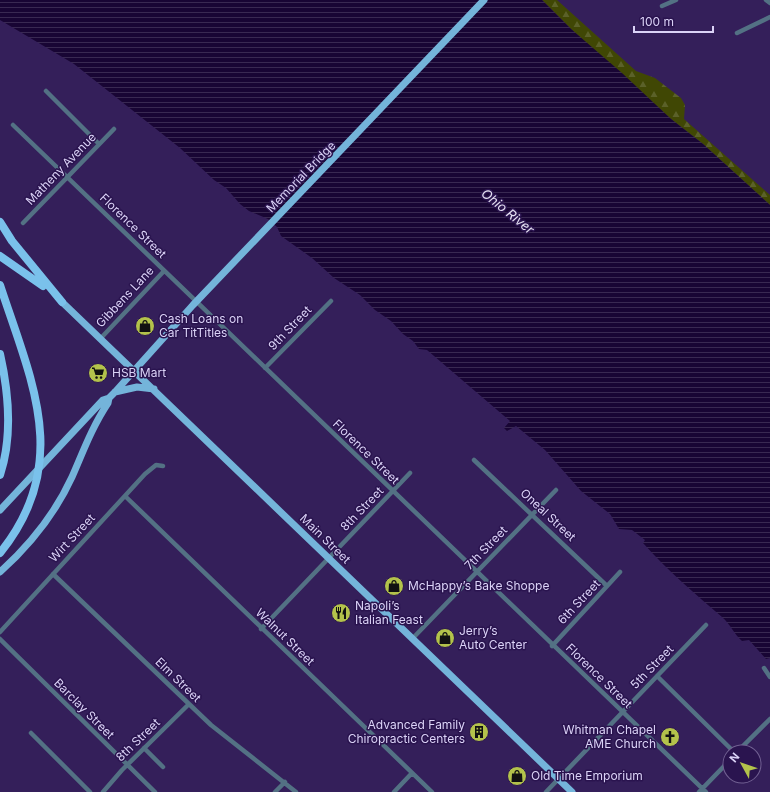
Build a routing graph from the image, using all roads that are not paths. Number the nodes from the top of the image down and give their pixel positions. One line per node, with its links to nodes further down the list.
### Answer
1 (484, 0): 23 (main road, Memorial Bridge)
2 (676, 0): 5 (street)
3 (766, 0): 4 (street)
4 (770, 3)
5 (662, 6)
6 (770, 17): 7 (street)
7 (737, 33)
8 (46, 91): 11 (street)
9 (13, 125): 12 (street, Florence Street)
10 (114, 129): 11 (street, Matheny Avenue)
11 (99, 144): 12 (street, Matheny Avenue)
12 (67, 177): 14 (street, Matheny Avenue); 16 (street, Florence Street)
13 (0, 222): 19 (highway)
14 (23, 223)
15 (0, 256): 19 (highway)
16 (164, 271): 20 (street, Gibbens Lane); 22 (street, Florence Street)
17 (0, 285): 36 (highway)
18 (330, 301): 22 (street, 9th Street)
19 (62, 302): 20 (main road, Main Street)
20 (101, 338): 23 (main road, Main Street)
21 (0, 354): 30 (highway)
22 (265, 368): 32 (street, Florence Street)
23 (134, 370): 24 (main road, Main Street); 25 (main road, Memorial Bridge)
24 (154, 389): 25 (main road); 37 (main road, Main Street)
25 (115, 392): 26 (main road, Memorial Bridge)
26 (109, 398): 34 (main road); 38 (main road)
27 (474, 460): 35 (street, Oneal Street)
28 (163, 466): 33 (street, Wirt Street)
29 (410, 473): 32 (street, 8th Street)
30 (0, 475)
31 (556, 490): 35 (street, 7th Street)
32 (393, 492): 37 (street, 8th Street); 39 (street, Florence Street)
33 (125, 496): 41 (street, Wirt Street); 44 (street, Walnut Street)
34 (0, 510)
35 (532, 514): 39 (street, 7th Street); 42 (street, Oneal Street)
36 (0, 553)
37 (329, 559): 44 (street, 8th Street); 46 (main road, Main Street)
38 (0, 572)
39 (476, 572): 46 (street, 7th Street); 48 (street, Florence Street)
40 (620, 572): 42 (street, 6th Street)
41 (53, 574): 45 (street, Wirt Street); 52 (street, Elm Street)
42 (607, 586): 48 (street, 6th Street)
43 (706, 625): 50 (street, 5th Street)
44 (261, 629): 62 (street, Walnut Street)
45 (0, 632)
46 (413, 638): 63 (main road, Main Street)
47 (0, 639): 59 (street, Barclay Street)
48 (552, 646): 53 (street, Florence Street)
49 (764, 668): 51 (street)
50 (657, 676): 53 (street, 5th Street); 56 (street)
51 (770, 677)
52 (189, 704): 58 (street, 8th Street); 64 (street, Elm Street)
53 (622, 712): 63 (street, 5th Street); 66 (street, Florence Street)
54 (770, 719): 57 (street)
55 (30, 733): 67 (street)
56 (726, 744)
57 (745, 744)
58 (144, 748): 59 (street, 8th Street); 60 (street)
59 (127, 765): 65 (street, Barclay Street); 68 (street, 8th Street)
60 (163, 767)
61 (722, 769): 66 (street)
62 (412, 773): 72 (street); 73 (street, Walnut Street)
63 (558, 779): 74 (street, 5th Street); 75 (main road, Main Street)
64 (285, 782): 70 (street); 71 (street, Elm Street)
65 (148, 790): 69 (street, Barclay Street)
66 (702, 791)
67 (90, 792)
68 (103, 792)
69 (154, 792)
70 (275, 792)
71 (296, 792)
72 (394, 792)
73 (432, 792)
74 (546, 792)
75 (572, 792)

